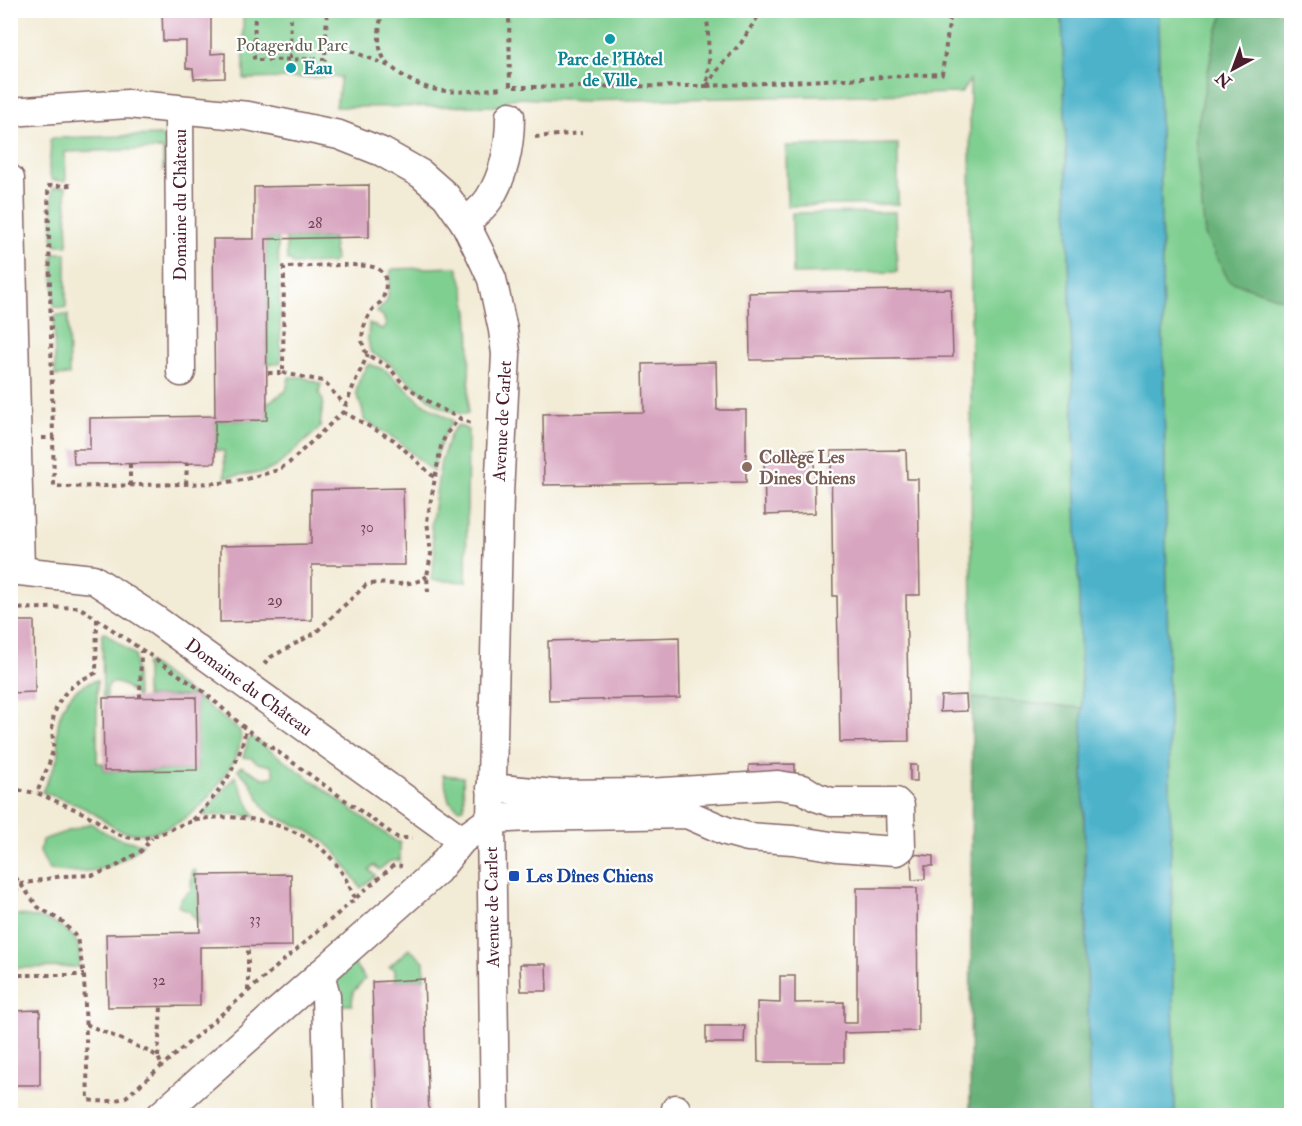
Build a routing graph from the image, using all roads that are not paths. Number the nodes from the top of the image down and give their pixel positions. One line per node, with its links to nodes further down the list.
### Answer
1 (179, 111): 2 (street, Avenue de Carlet); 5 (street, Avenue de Carlet); 6 (street, Domaine du Château)
2 (10, 112)
3 (510, 127): 5 (street)
4 (10, 179): 7 (street, Domaine du Château)
5 (465, 223): 8 (street, Avenue de Carlet)
6 (181, 372)
7 (15, 570): 11 (street, Domaine du Château)
8 (491, 788): 9 (street); 10 (street, Avenue de Carlet)
9 (811, 794): 12 (street); 12 (street)
10 (491, 819): 11 (street); 12 (street); 16 (street, Avenue de Carlet)
11 (462, 840): 13 (street)
12 (808, 842)
13 (320, 974): 14 (street); 15 (street)
14 (160, 1116)
15 (329, 1116)
16 (495, 1116)

